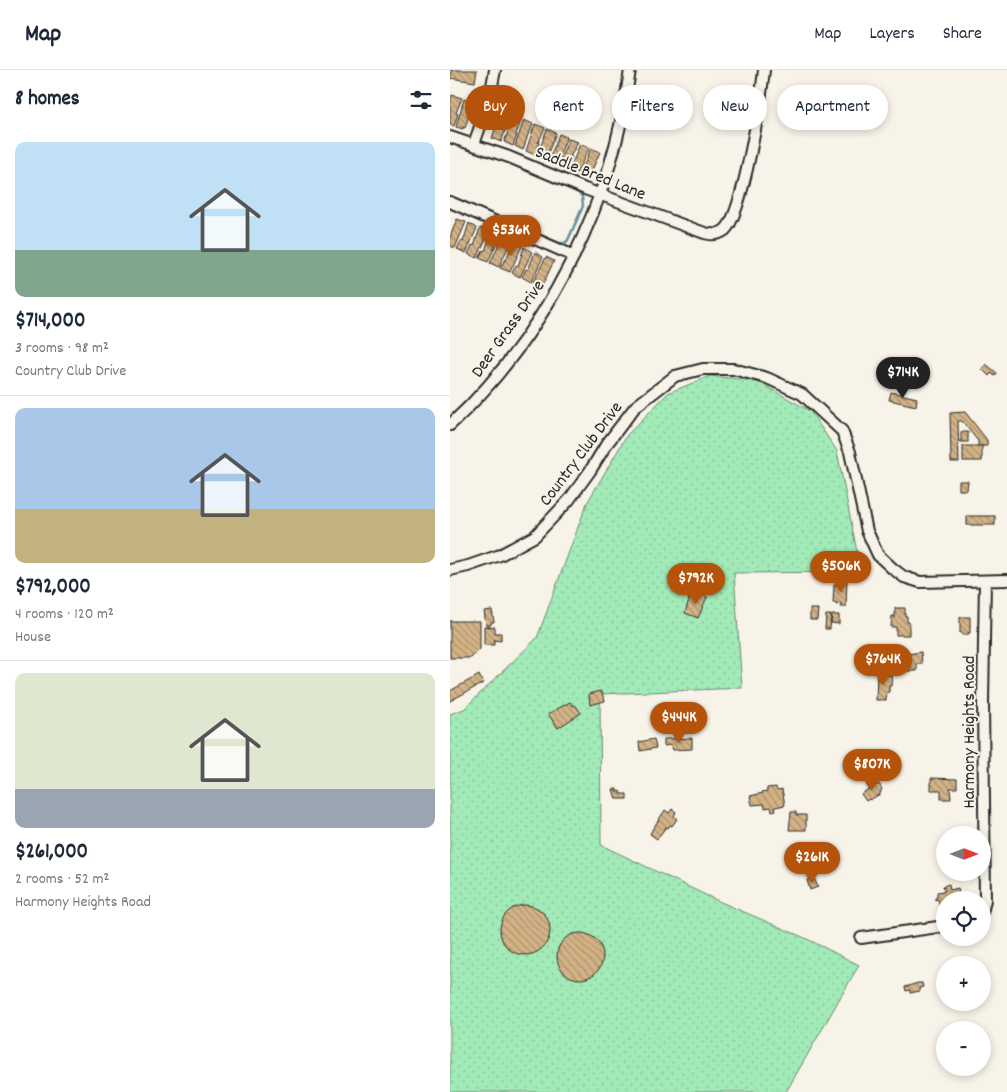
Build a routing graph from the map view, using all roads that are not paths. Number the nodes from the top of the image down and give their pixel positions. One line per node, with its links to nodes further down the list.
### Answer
1 (495, 70): 5 (street)
2 (630, 70): 6 (street, Deer Grass Drive)
3 (764, 70): 6 (street, Saddle Bred Lane)
4 (450, 137): 5 (street, Saddle Bred Lane)
5 (474, 144): 6 (street, Saddle Bred Lane)
6 (600, 195): 8 (street, Deer Grass Drive)
7 (450, 202): 8 (street)
8 (574, 256): 9 (street, Deer Grass Drive)
9 (450, 425)
10 (450, 570): 12 (street, Country Club Drive)
11 (1007, 580): 12 (street, Country Club Drive)
12 (985, 581): 13 (street, Harmony Heights Road)
13 (984, 891)
14 (936, 927): 15 (street)
15 (861, 938)

